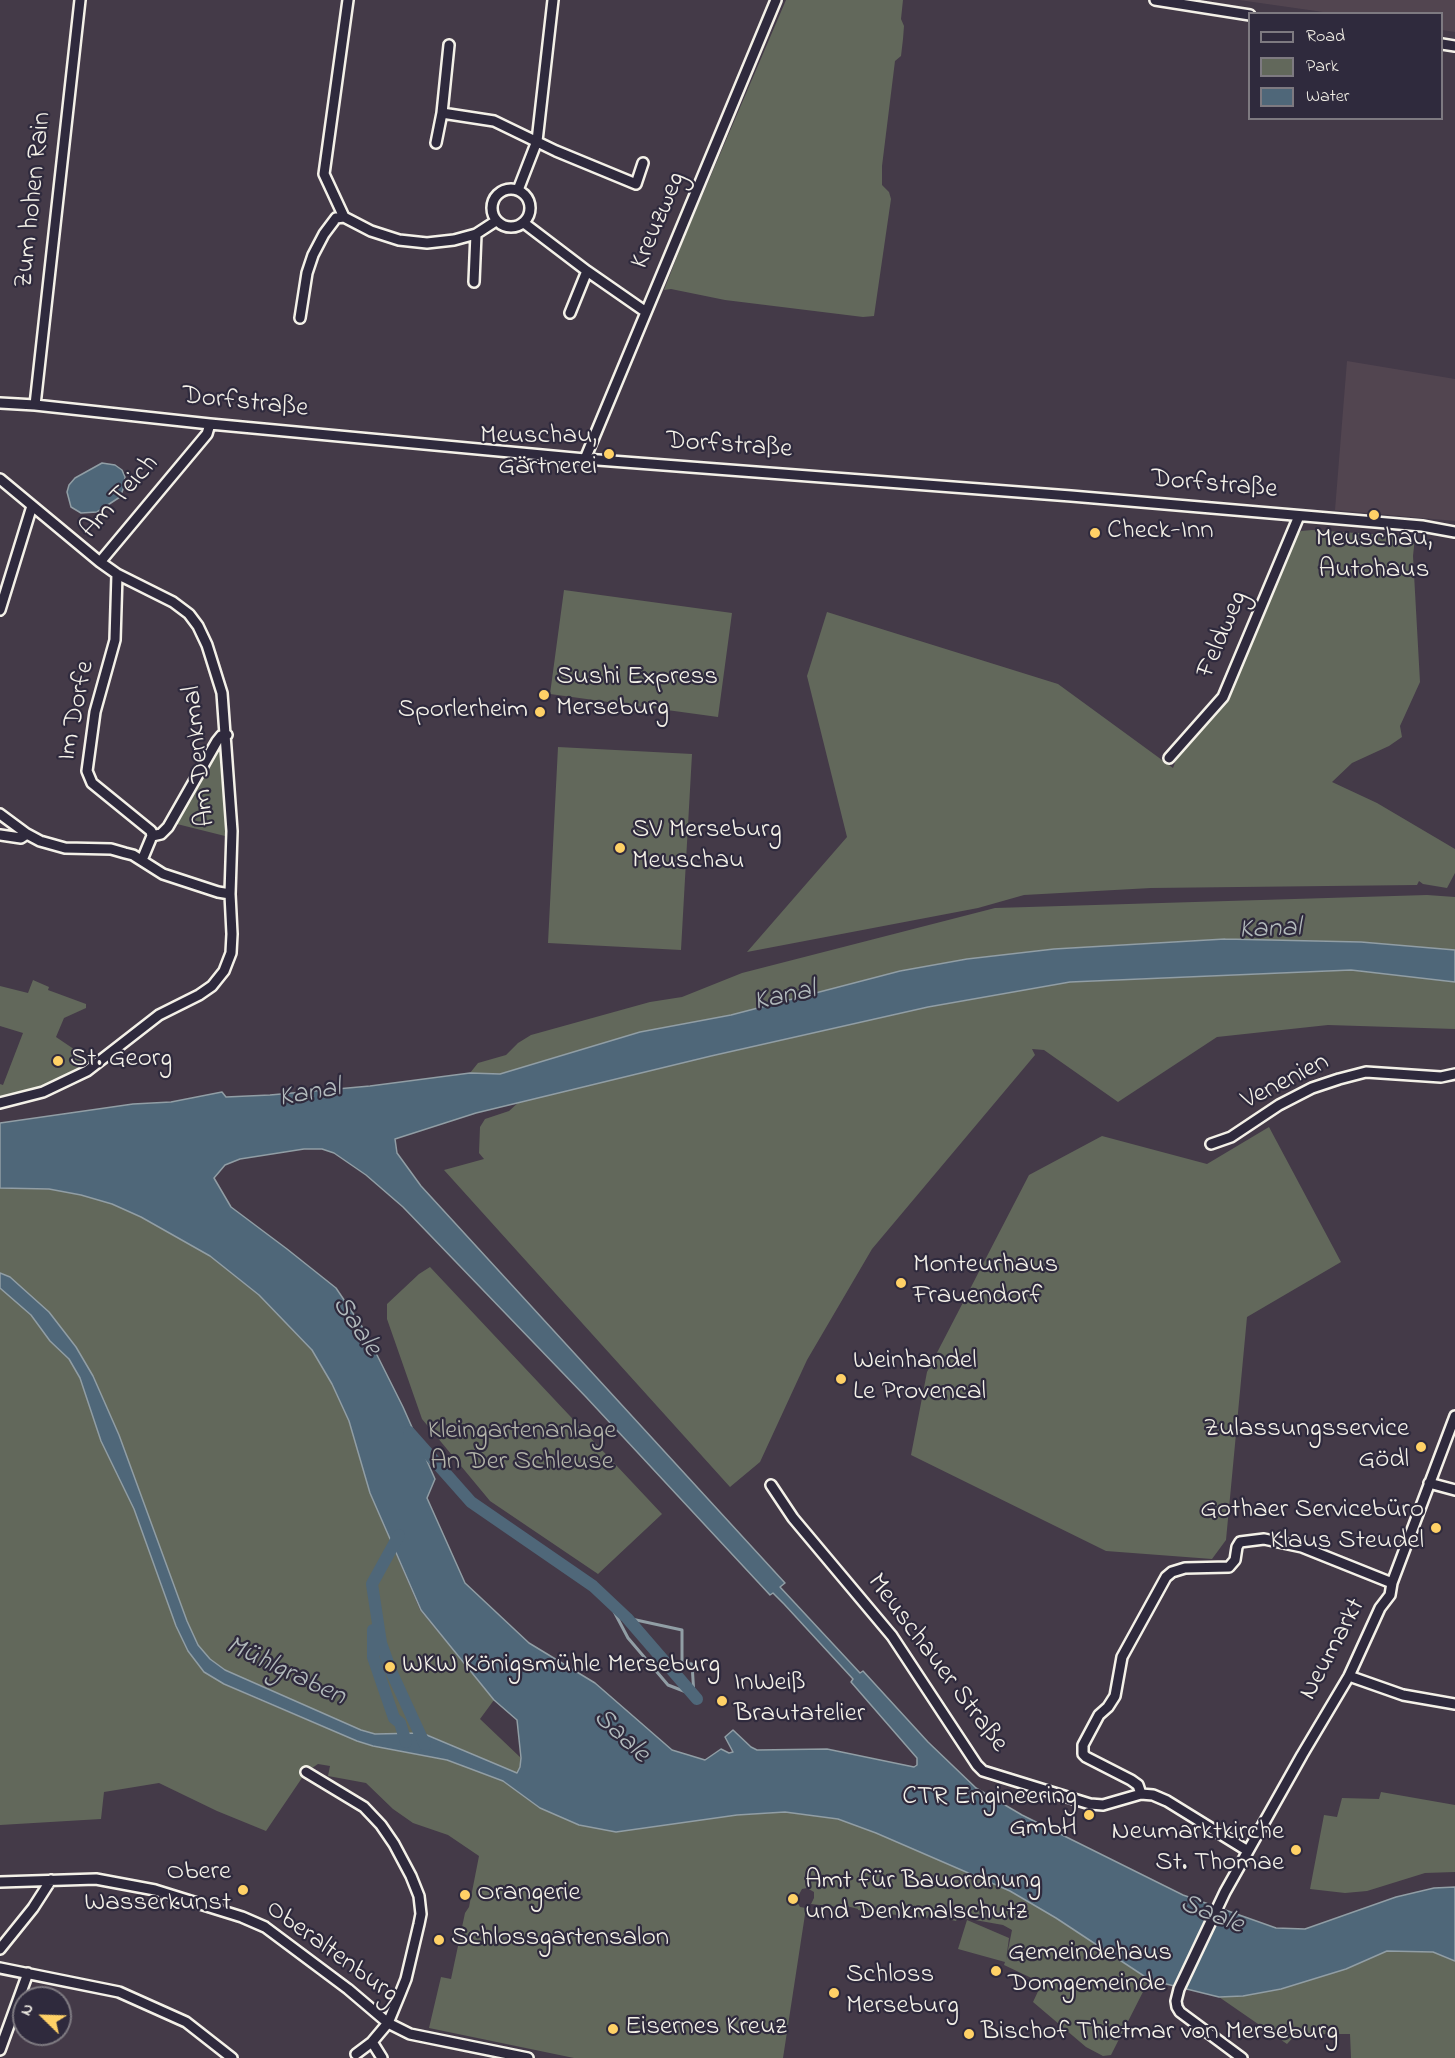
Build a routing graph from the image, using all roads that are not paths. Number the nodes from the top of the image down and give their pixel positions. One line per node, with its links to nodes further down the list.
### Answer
1 (80, 0): 23 (street, Zum hohen Rain)
2 (348, 0): 13 (street)
3 (554, 0): 9 (street)
4 (776, 0): 19 (street, Kreuzweg)
5 (1155, 0): 6 (street)
6 (1248, 15)
7 (449, 45): 8 (street)
8 (442, 113): 9 (street); 10 (street)
9 (537, 141): 11 (street); 12 (street)
10 (436, 143)
11 (643, 163)
12 (518, 190): 14 (street); 15 (street)
13 (344, 217): 16 (street); 21 (street)
14 (496, 221): 15 (street); 16 (street)
15 (524, 223): 17 (street)
16 (476, 234): 18 (street)
17 (587, 271): 19 (street); 20 (street)
18 (474, 282)
19 (646, 312): 25 (street, Kreuzweg)
20 (570, 313)
21 (300, 318)
22 (0, 404): 23 (street, Dorfstraße)
23 (35, 405): 24 (street, Dorfstraße)
24 (210, 424): 25 (street, Dorfstraße); 30 (street, Am Teich)
25 (585, 459): 28 (street, Dorfstraße)
26 (0, 479): 27 (street, Am Teich)
27 (32, 506): 30 (street, Am Teich); 32 (street)
28 (1299, 516): 29 (street, Dorfstraße); 34 (street, Feldweg)
29 (1455, 532)
30 (100, 562): 31 (street, Am Denkmal)
31 (117, 574): 33 (street, Am Denkmal); 38 (street, Im Dorfe)
32 (0, 610)
33 (227, 735): 38 (street); 40 (street, Am Denkmal)
34 (1169, 758)
35 (0, 814): 36 (street)
36 (27, 834): 37 (street); 39 (street)
37 (0, 835)
38 (152, 837): 39 (street)
39 (142, 860): 40 (street)
40 (230, 894): 42 (street, Am Denkmal)
41 (1455, 1074): 43 (street, Venenien)
42 (0, 1103)
43 (1211, 1144)
44 (1455, 1416): 45 (street, Neumarkt)
45 (1429, 1483): 47 (street); 48 (street, Neumarkt)
46 (771, 1485): 52 (street, Meuschauer Straße)
47 (1455, 1490)
48 (1392, 1583): 49 (street, Neumarkt); 52 (street)
49 (1349, 1676): 50 (street); 53 (street, Neumarkt)
50 (1455, 1704)
51 (306, 1772): 59 (street)
52 (1141, 1794): 53 (street)
53 (1248, 1851): 66 (street, Neumarkt)
54 (51, 1880): 55 (street, Oberaltenburg); 56 (street); 59 (street, Oberaltenburg)
55 (0, 1882)
56 (0, 1949)
57 (0, 1968): 58 (street)
58 (28, 1973): 61 (street); 63 (street)
59 (388, 2023): 60 (street); 65 (street, Oberaltenburg)
60 (372, 2042): 62 (street); 64 (street)
61 (0, 2050)
62 (356, 2054)
63 (232, 2058)
64 (382, 2058)
65 (528, 2058)
66 (1242, 2058)

